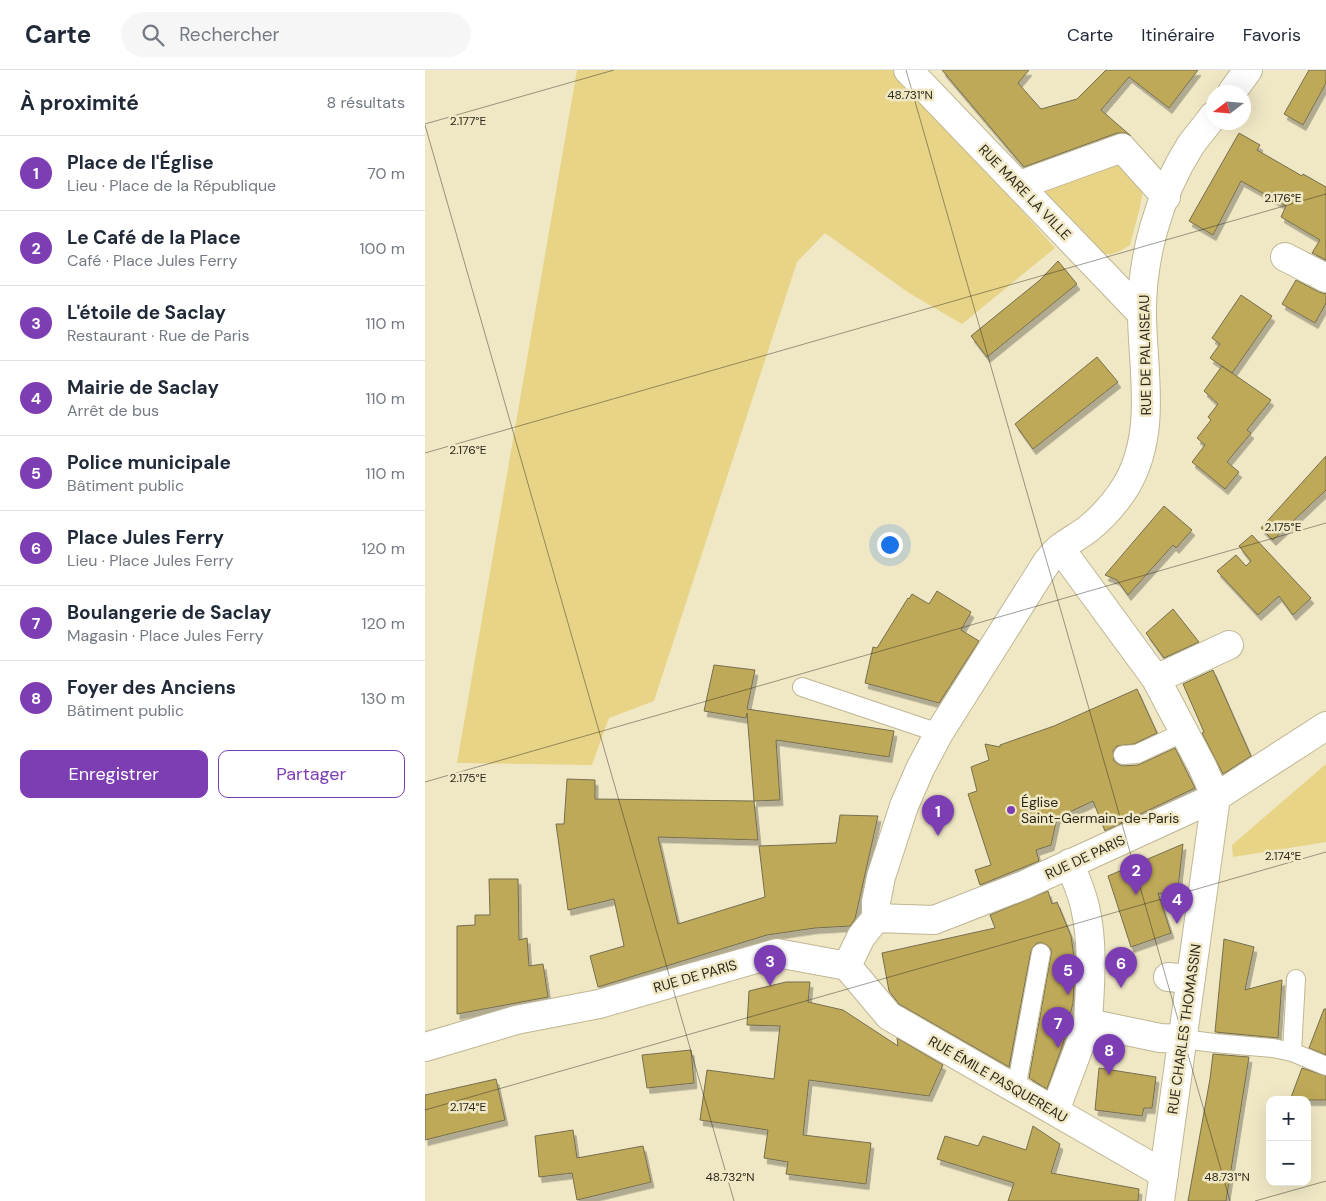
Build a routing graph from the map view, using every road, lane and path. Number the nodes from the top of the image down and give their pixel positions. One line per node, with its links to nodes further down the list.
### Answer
1 (908, 70): 5 (street, RUE MARE LA VILLE)
2 (1248, 70): 3 (street)
3 (1237, 85)
4 (1206, 125): 6 (street, RUE DE PALAISEAU)
5 (1020, 185): 6 (street); 9 (street, RUE MARE LA VILLE)
6 (1166, 197): 9 (street, RUE DE PALAISEAU)
7 (1285, 257): 8 (street)
8 (1326, 278)
9 (1142, 314): 10 (street, RUE DE PALAISEAU)
10 (1060, 548): 12 (street); 16 (street, RUE DE PALAISEAU)
11 (1229, 645): 12 (street)
12 (1156, 679): 15 (street)
13 (802, 687): 16 (lane)
14 (1326, 726): 18 (street, RUE DE PARIS)
15 (1183, 732): 17 (lane); 18 (street)
16 (939, 733): 20 (street, RUE DE PALAISEAU)
17 (1123, 755)
18 (1216, 797): 19 (street, RUE DE PARIS); 25 (street, RUE CHARLES THOMASSIN)
19 (1070, 863): 20 (street, RUE DE PARIS); 24 (street)
20 (875, 918): 22 (street)
21 (1041, 953): 29 (lane)
22 (847, 966): 26 (street, RUE DE PARIS); 29 (street, RUE ÉMILE PASQUEREAU)
23 (1296, 979): 27 (lane)
24 (1088, 1023): 25 (street); 30 (street)
25 (1183, 1039): 27 (lane); 31 (street, RUE CHARLES THOMASSIN)
26 (425, 1047)
27 (1292, 1052): 28 (lane)
28 (1326, 1066)
29 (1015, 1089): 30 (street, RUE ÉMILE PASQUEREAU)
30 (1055, 1111): 31 (street, RUE ÉMILE PASQUEREAU)
31 (1164, 1174): 32 (street, RUE CHARLES THOMASSIN)
32 (1160, 1201)

